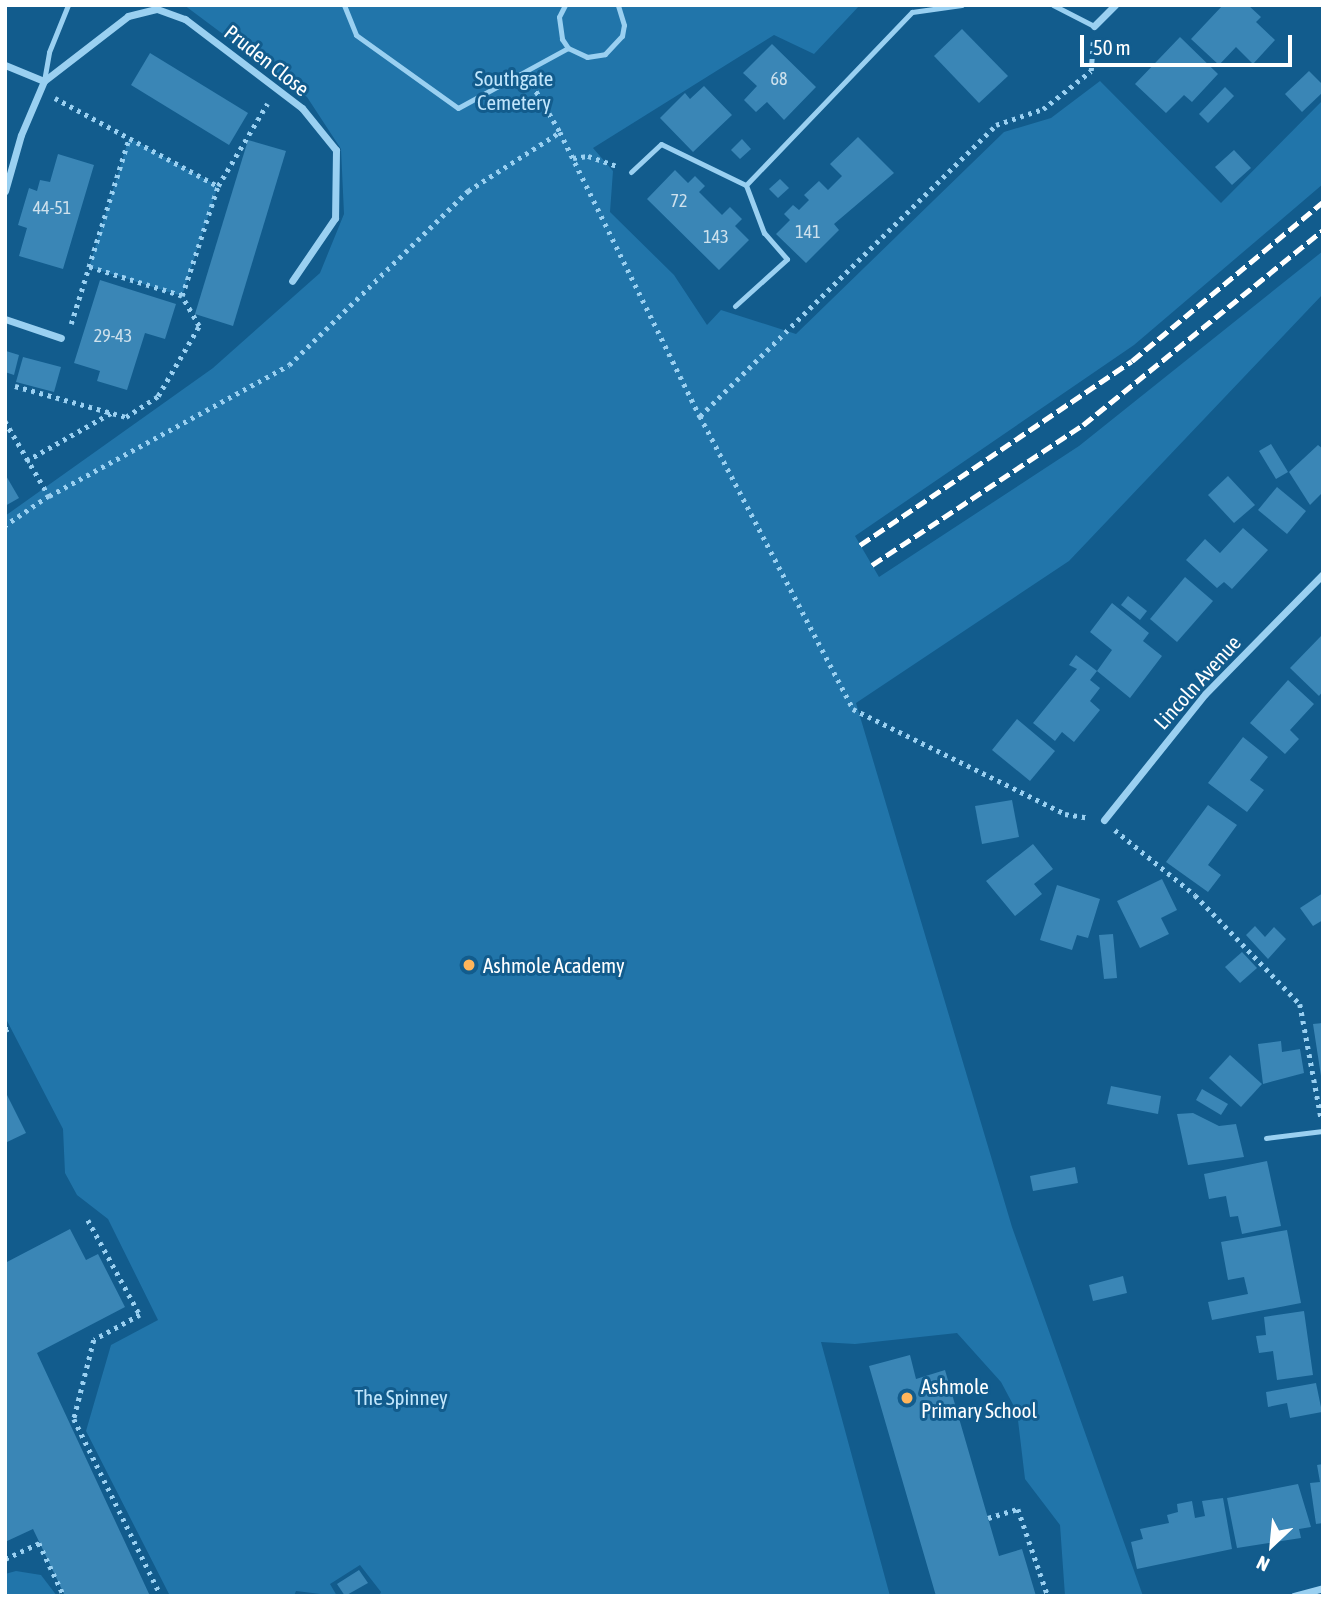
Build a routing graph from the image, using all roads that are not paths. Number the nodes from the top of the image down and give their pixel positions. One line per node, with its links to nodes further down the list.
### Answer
1 (68, 5): 11 (lane, Pruden Close)
2 (344, 5): 9 (lane)
3 (565, 5): 9 (lane)
4 (618, 5): 9 (lane)
5 (962, 5): 13 (lane)
6 (1053, 5): 8 (lane)
7 (1115, 5): 8 (street)
8 (1094, 26)
9 (568, 48)
10 (5, 65): 11 (street)
11 (44, 81): 14 (street, Pruden Close); 15 (street, Pruden Close)
12 (631, 172): 13 (lane)
13 (746, 185): 16 (lane)
14 (5, 191)
15 (292, 281)
16 (735, 306)
17 (5, 319): 18 (street)
18 (61, 338)
19 (1323, 574): 20 (street, Lincoln Avenue)
20 (1104, 820)
21 (1323, 1130): 22 (lane)
22 (1266, 1138)
23 (1323, 1588): 24 (street)
24 (1294, 1596)

